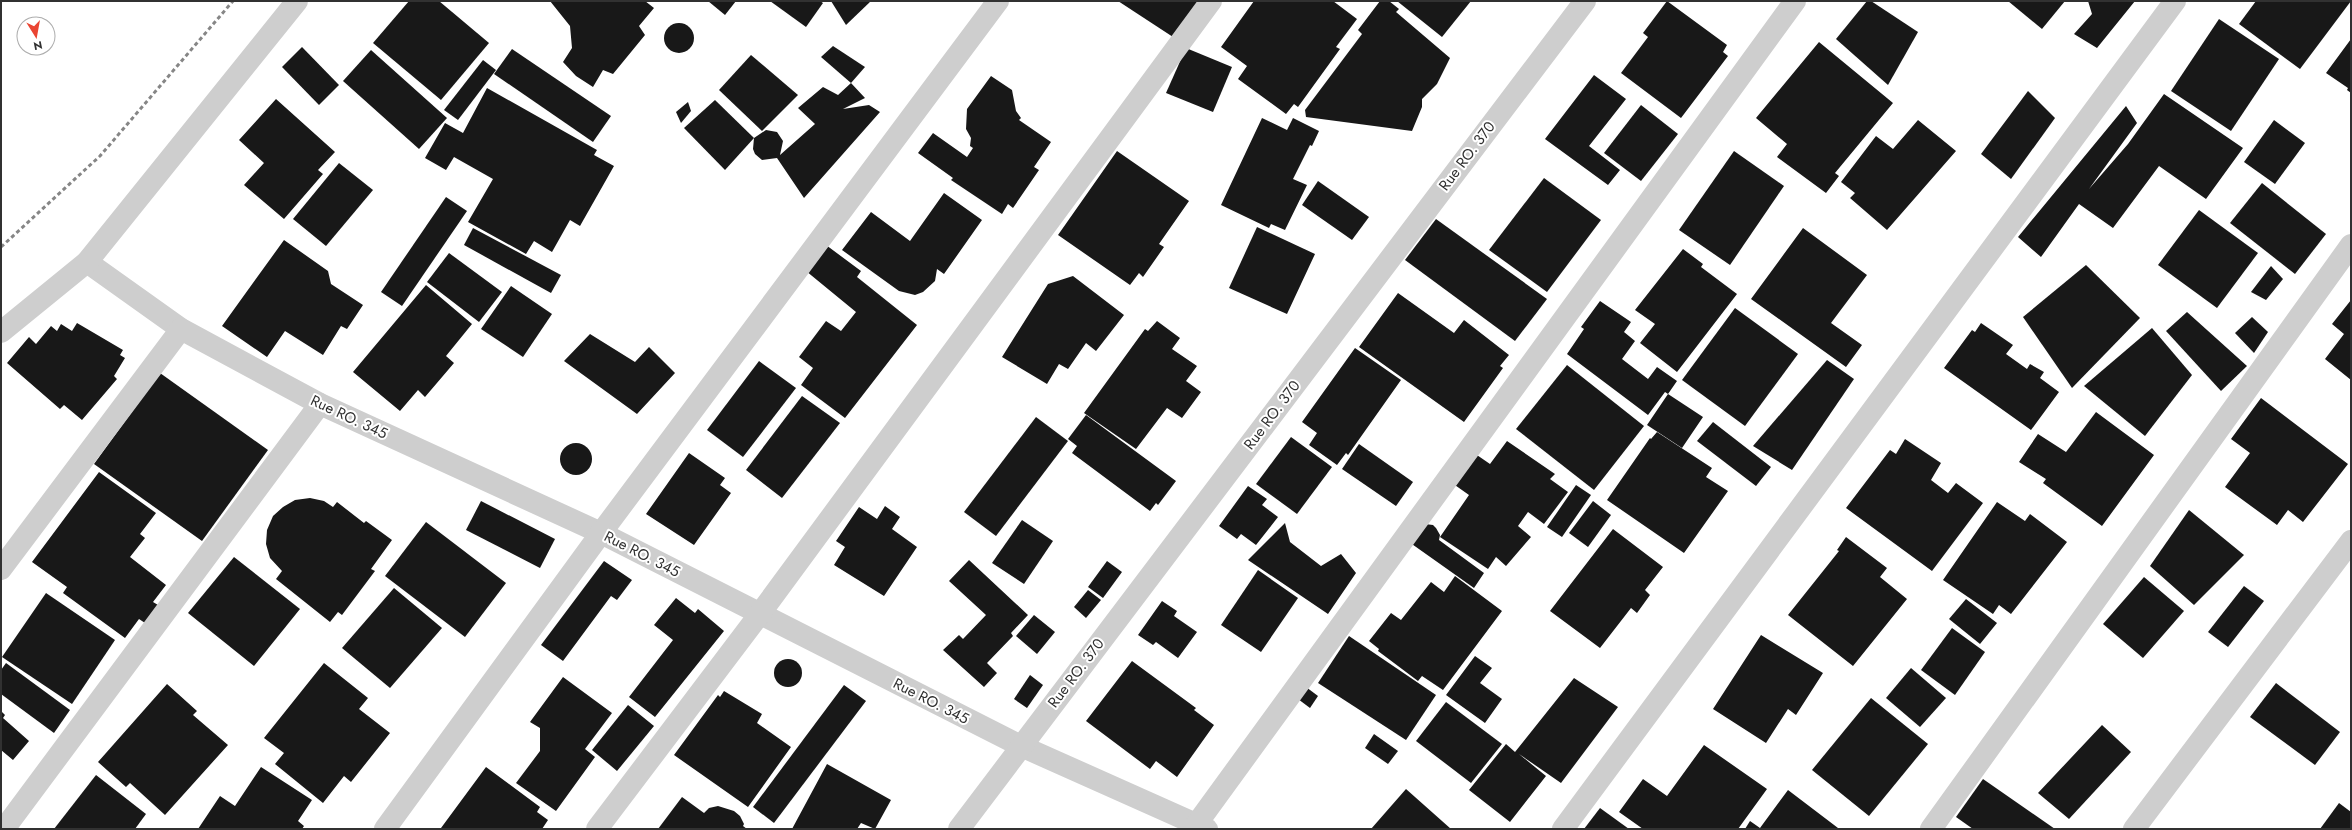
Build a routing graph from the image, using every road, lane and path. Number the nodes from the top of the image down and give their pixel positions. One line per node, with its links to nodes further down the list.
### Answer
1 (297, 1): 8 (street)
2 (998, 1): 12 (street)
3 (1211, 1): 15 (street)
4 (1585, 1): 16 (street, Rue RO. 370)
5 (1795, 1): 17 (street)
6 (2175, 1): 22 (street)
7 (2351, 245): 23 (street)
8 (87, 262): 9 (street, Rue RO. 345); 10 (street)
9 (181, 329): 11 (street, Rue RO. 345); 14 (street)
10 (1, 332)
11 (320, 404): 12 (street, Rue RO. 345); 18 (street)
12 (601, 533): 15 (street, Rue RO. 345); 19 (street)
13 (2351, 541): 24 (street)
14 (1, 569)
15 (759, 615): 16 (street, Rue RO. 345); 20 (street)
16 (1021, 746): 17 (street, Rue RO. 345); 21 (street, Rue RO. 370)
17 (1199, 827)
18 (4, 829)
19 (385, 829)
20 (597, 829)
21 (959, 829)
22 (1563, 829)
23 (1931, 829)
24 (2134, 829)

